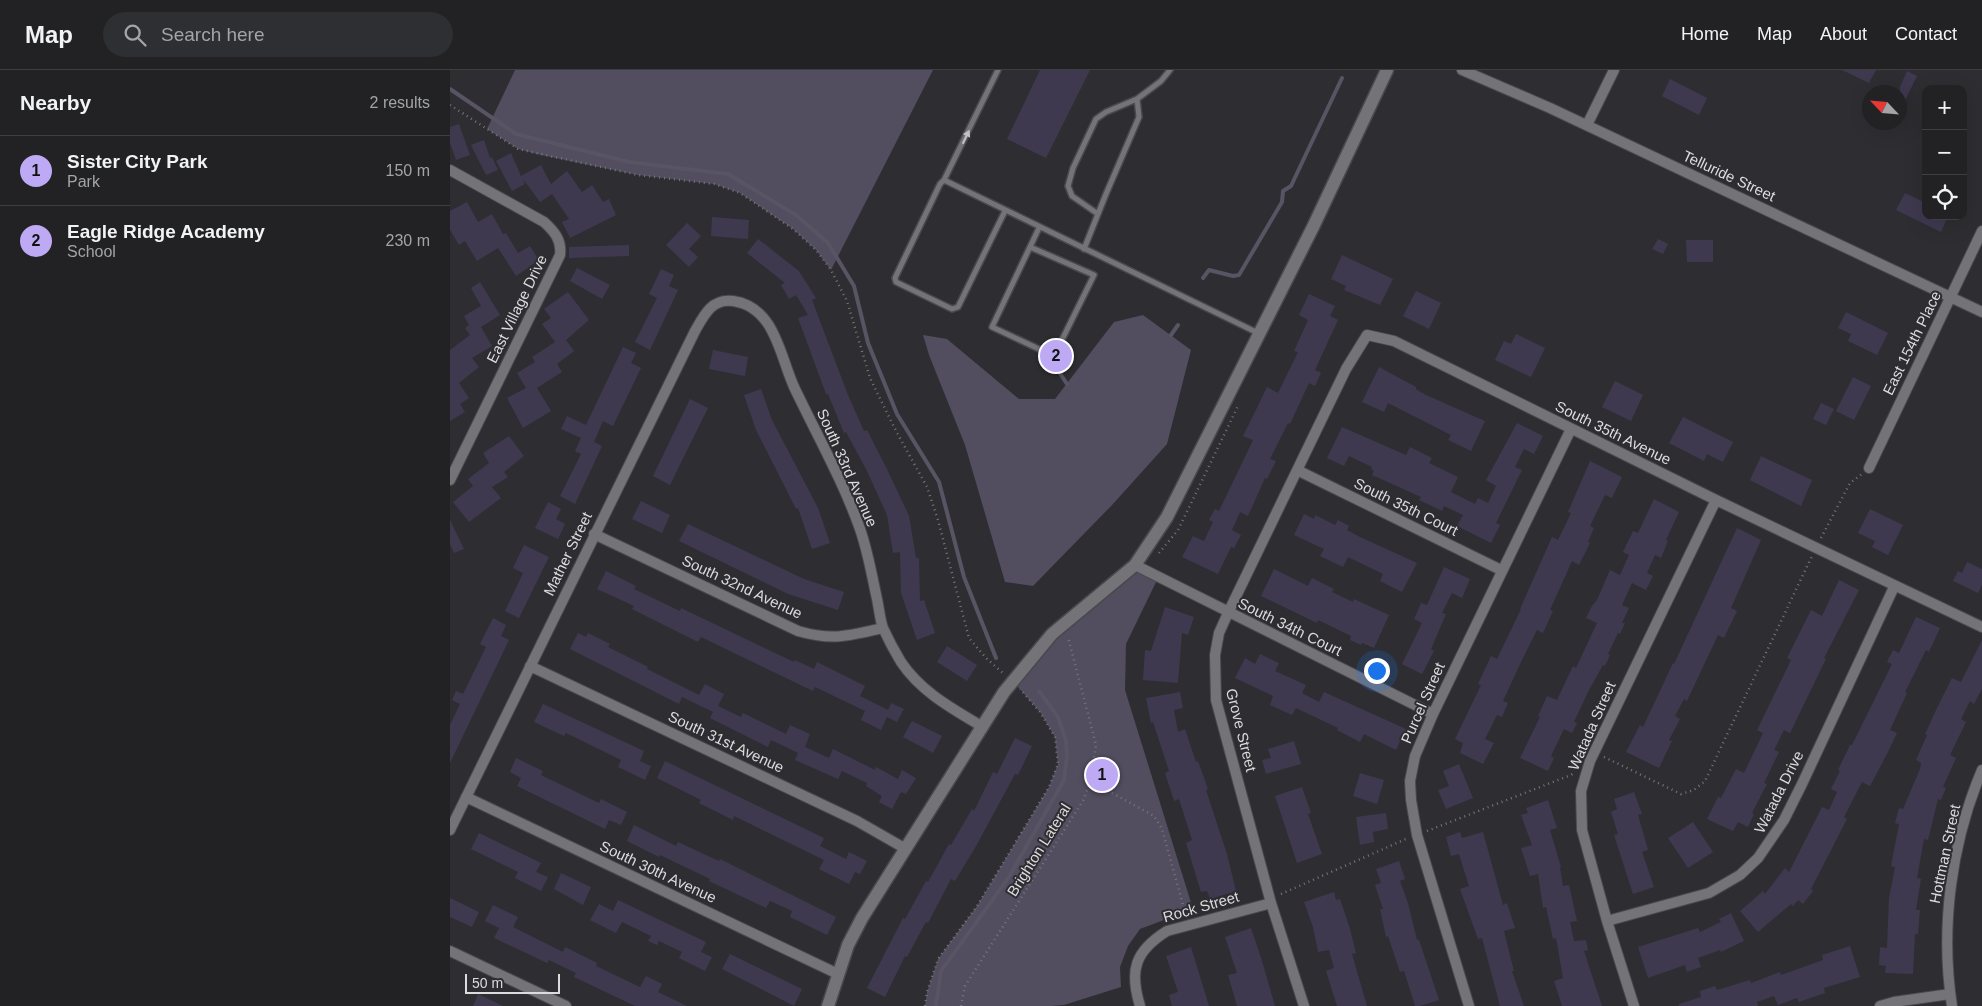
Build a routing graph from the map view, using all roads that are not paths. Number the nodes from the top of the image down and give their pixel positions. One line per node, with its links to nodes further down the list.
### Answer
1 (998, 70): 9 (lane, one-way to 1)
2 (1170, 70): 6 (lane)
3 (1387, 70): 19 (street)
4 (1462, 70): 7 (street, Telluride Street)
5 (1614, 70): 7 (street)
6 (1137, 99): 11 (lane); 11 (lane)
7 (1587, 125): 16 (street, Telluride Street)
8 (450, 170): 23 (street, East Village Drive)
9 (944, 180): 10 (lane); 10 (lane)
10 (1005, 211): 12 (lane)
11 (1098, 214): 15 (lane)
12 (1039, 228): 14 (lane); 15 (lane)
13 (1982, 231): 16 (street, East 154th Place)
14 (1030, 247): 14 (lane)
15 (1084, 250): 19 (lane)
16 (1951, 297): 18 (street, Telluride Street); 21 (street, East 154th Place)
17 (724, 301): 25 (street, Mather Street); 31 (street, South 33rd Avenue)
18 (1982, 312)
19 (1260, 334): 26 (street)
20 (1571, 429): 22 (street, South 35th Avenue); 24 (street, South 35th Avenue); 27 (street, Purcel Street)
21 (1869, 468)
22 (1299, 470): 27 (street, South 35th Court); 29 (street, Grove Street)
23 (450, 480)
24 (1716, 500): 28 (street, South 35th Avenue); 40 (street, Watada Street)
25 (594, 534): 31 (street, South 32nd Avenue); 32 (street, Mather Street)
26 (1135, 565): 29 (street, South 34th Court); 34 (street)
27 (1501, 570): 33 (street, Purcel Street)
28 (1894, 587): 30 (street, South 35th Avenue); 40 (street, Watada Drive)
29 (1228, 613): 33 (street, South 34th Court); 39 (street, Grove Street)
30 (1982, 627)
31 (883, 628): 34 (street, South 33rd Avenue)
32 (530, 666): 36 (street, Mather Street); 38 (street, South 31st Avenue)
33 (1433, 714): 48 (street, Purcel Street)
34 (983, 727): 38 (street)
35 (1982, 770): 43 (street, Hottman Street)
36 (466, 797): 37 (street, Mather Street); 42 (street, South 30th Avenue)
37 (450, 830)
38 (906, 849): 42 (street)
39 (1270, 903): 46 (street, Rock Street); 47 (street, Grove Street)
40 (1607, 921): 49 (street, Watada Street)
41 (450, 951): 44 (street)
42 (838, 974): 45 (street)
43 (1950, 994): 50 (street); 51 (street, Hottman Street)
44 (566, 1006)
45 (828, 1006)
46 (1140, 1006)
47 (1304, 1006)
48 (1469, 1006)
49 (1634, 1006)
50 (1880, 1006)
51 (1952, 1006)

